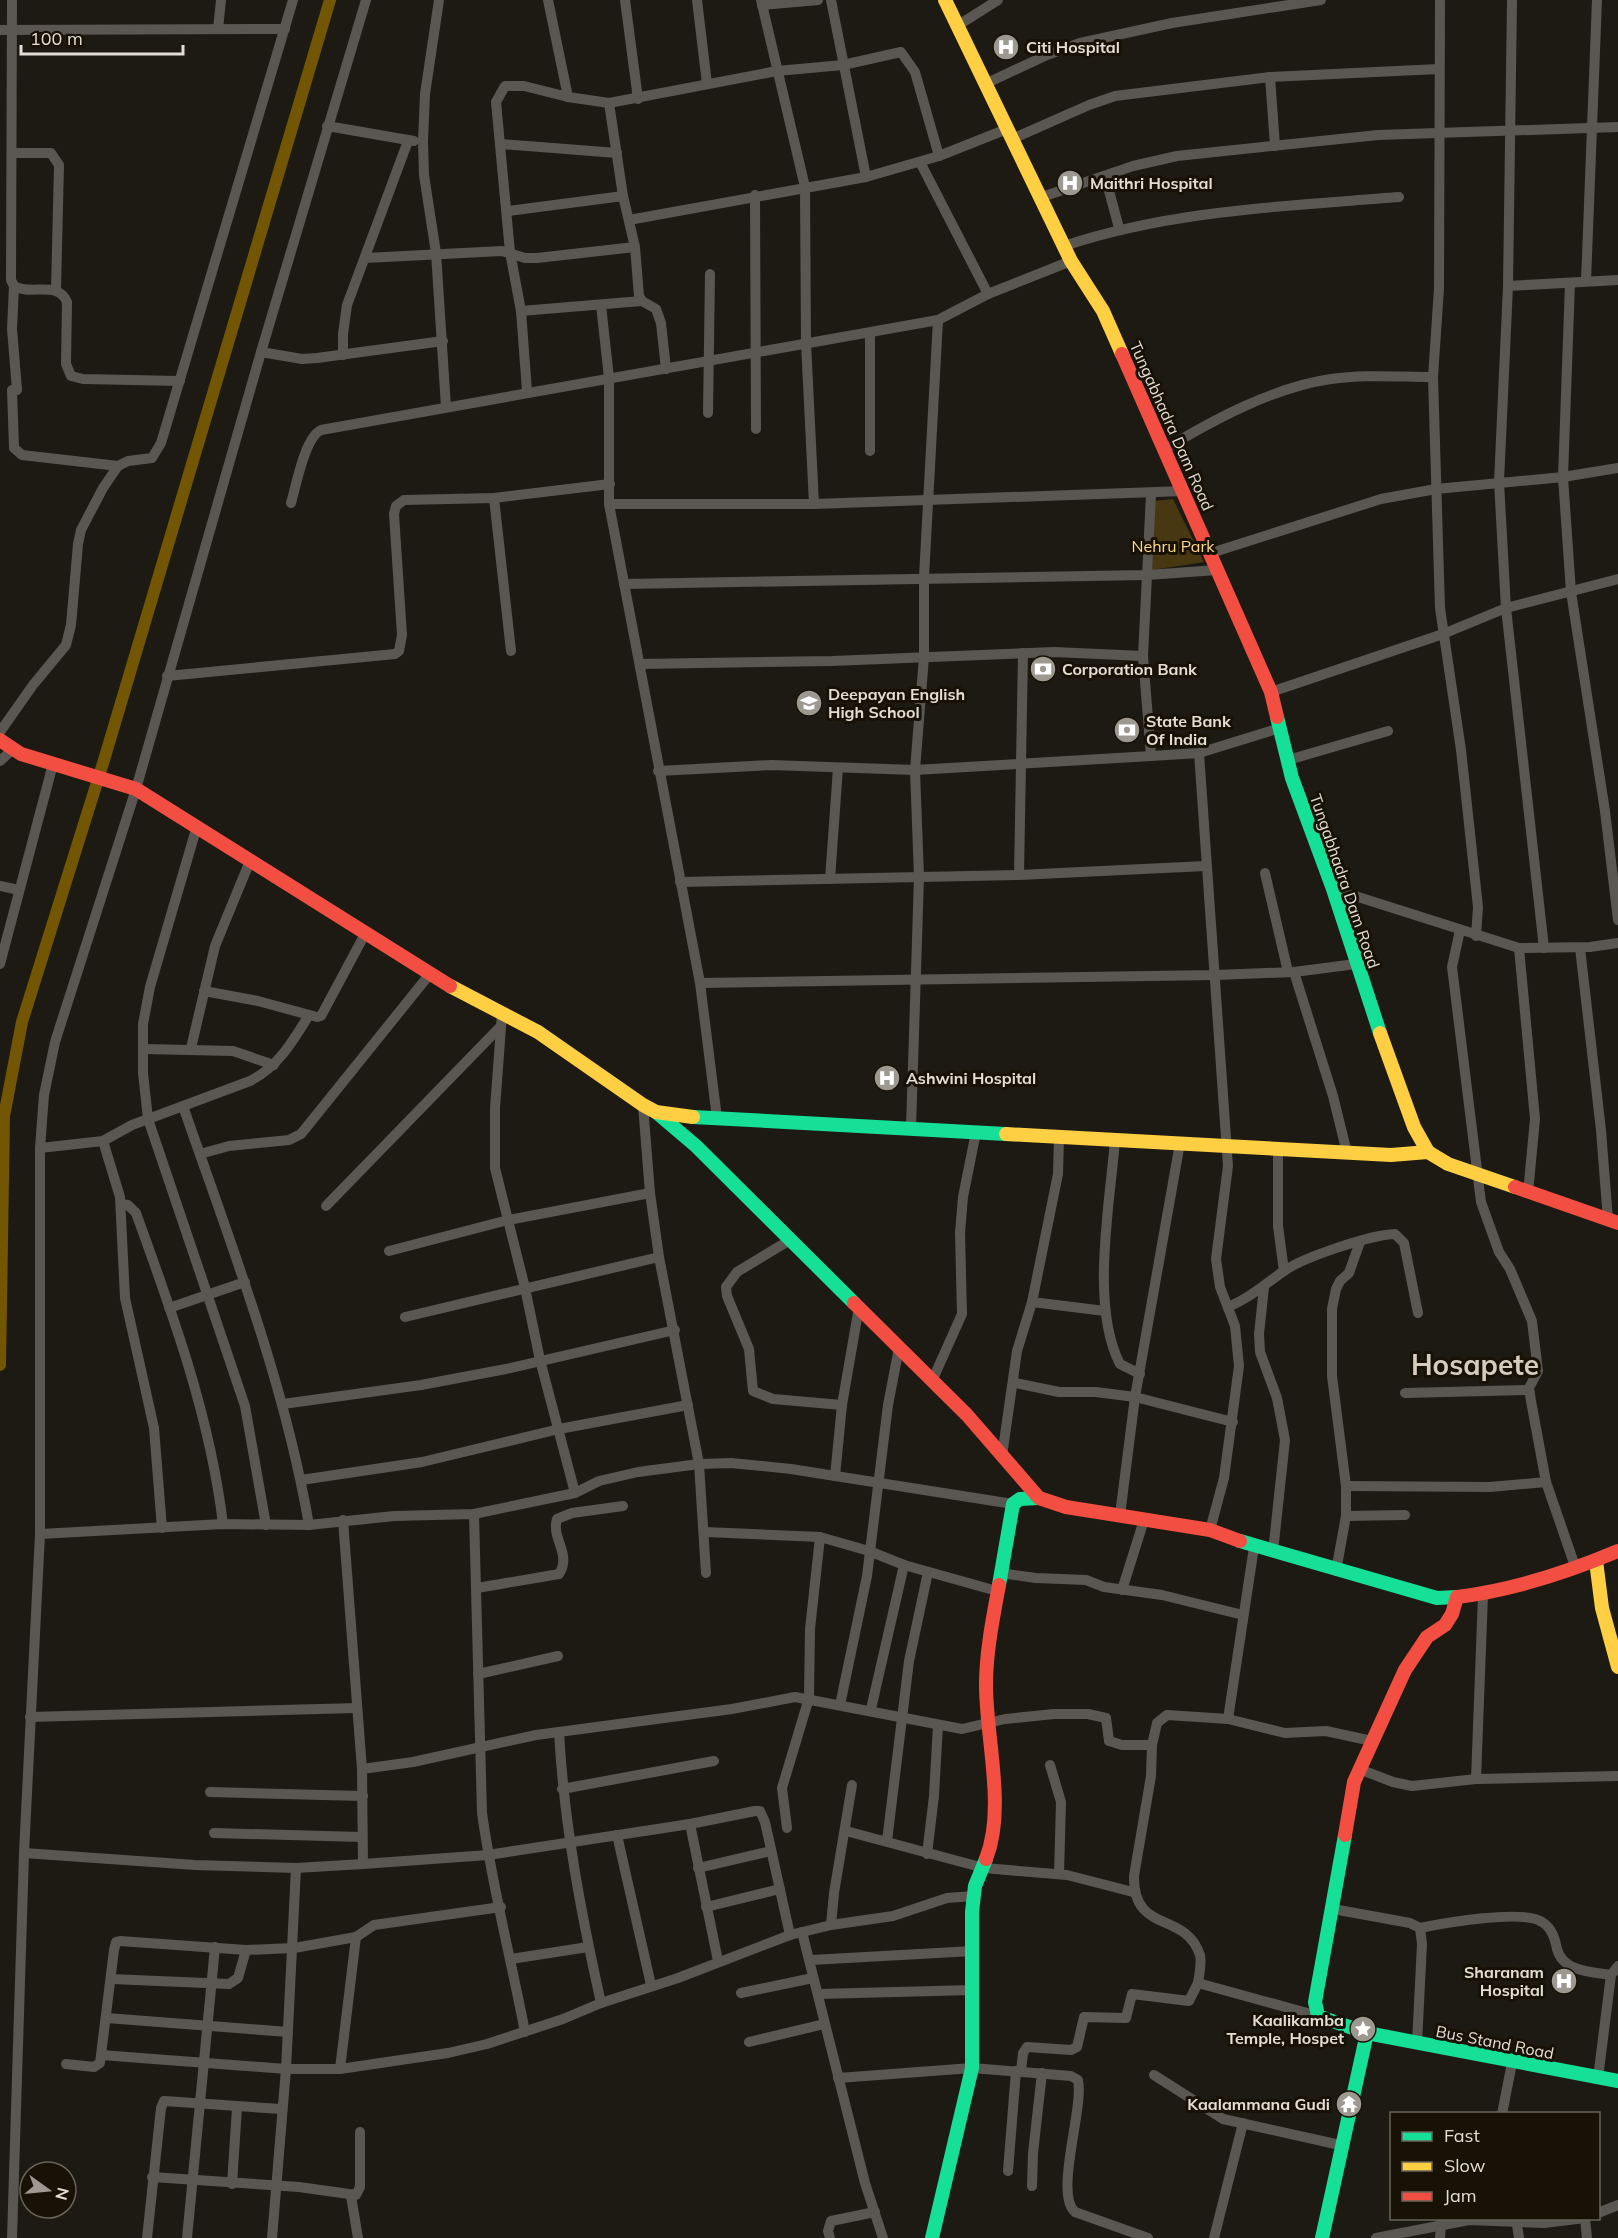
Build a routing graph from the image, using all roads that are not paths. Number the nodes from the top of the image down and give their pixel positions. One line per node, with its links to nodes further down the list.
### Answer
1 (12, 0): 22 (street)
2 (221, 0): 23 (street)
3 (293, 0): 20 (street)
4 (366, 0): 33 (street)
5 (439, 0): 40 (street)
6 (548, 0): 30 (street)
7 (625, 0): 31 (street)
8 (696, 0): 28 (street)
9 (818, 0): 17 (street)
10 (831, 0): 24 (street)
11 (945, 0): 19 (main road, Tungabhadra Dam Road)
12 (998, 0): 19 (street)
13 (1321, 0): 18 (street)
14 (1440, 0): 25 (street)
15 (1512, 0): 36 (street)
16 (1597, 0): 35 (street)
17 (761, 2): 26 (street)
18 (1298, 2): 29 (street)
19 (957, 26): 29 (main road, Tungabhadra Dam Road)
20 (285, 29): 23 (street); 85 (street)
21 (0, 30): 22 (street)
22 (12, 30): 23 (street); 43 (street)
23 (218, 30)
24 (843, 65): 26 (street); 45 (street); 48 (street)
25 (1439, 69): 27 (street); 37 (street)
26 (777, 71): 28 (street); 49 (street)
27 (1270, 77): 38 (street); 42 (street)
28 (707, 84): 31 (street)
29 (985, 84): 38 (main road, Tungabhadra Dam Road)
30 (568, 97): 32 (street); 41 (street)
31 (638, 99): 32 (street)
32 (609, 103): 44 (street)
33 (327, 126): 39 (street); 78 (street)
34 (1618, 128): 35 (street)
35 (1594, 129): 36 (street); 65 (street)
36 (1509, 130): 37 (street); 68 (street)
37 (1438, 133): 42 (street); 83 (street)
38 (1010, 134): 45 (street); 53 (main road, Tungabhadra Dam Road)
39 (408, 141): 40 (street); 61 (street)
40 (423, 141): 60 (street)
41 (501, 144): 44 (street); 54 (street)
42 (1275, 146): 47 (street)
43 (12, 153): 67 (street); 69 (street)
44 (617, 153): 51 (street)
45 (939, 156): 46 (street)
46 (921, 162): 48 (street); 70 (street)
47 (1105, 176): 53 (street); 56 (street)
48 (866, 177): 49 (street)
49 (805, 187): 50 (street); 77 (street)
50 (755, 195): 55 (street); 79 (street)
51 (623, 196): 54 (street); 55 (street)
52 (1399, 197): 56 (street)
53 (1039, 198): 57 (main road, Tungabhadra Dam Road)
54 (508, 211): 59 (street)
55 (629, 220): 58 (street)
56 (1119, 228): 57 (street)
57 (1064, 246): 62 (main road, Tungabhadra Dam Road)
58 (635, 247): 59 (street); 71 (street)
59 (510, 252): 60 (street); 73 (street)
60 (436, 253): 61 (street); 76 (street)
61 (365, 258): 80 (street)
62 (1071, 261): 70 (street); 90 (main road, Tungabhadra Dam Road)
63 (710, 274): 81 (street)
64 (1618, 280): 65 (street)
65 (1586, 281): 66 (street)
66 (1570, 283): 68 (street); 94 (street)
67 (14, 286): 69 (street); 92 (street)
68 (1508, 286): 95 (street)
69 (56, 290): 85 (street)
70 (988, 294): 74 (street)
71 (642, 301): 72 (street); 82 (street)
72 (601, 305): 73 (street); 84 (street)
73 (521, 311): 86 (street)
74 (938, 320): 75 (street); 101 (street)
75 (870, 334): 77 (street); 91 (street)
76 (443, 341): 80 (street); 87 (street)
77 (806, 343): 79 (street); 104 (street)
78 (261, 352): 80 (street); 119 (street)
79 (755, 354): 81 (street); 89 (street)
80 (343, 355)
81 (708, 361): 82 (street); 88 (street)
82 (666, 369): 84 (street)
83 (1433, 377): 90 (street); 97 (street)
84 (609, 378): 86 (street); 96 (street)
85 (180, 381): 92 (street)
86 (527, 391): 87 (street)
87 (446, 407): 102 (street)
88 (708, 413)
89 (756, 429)
90 (1165, 449): 98 (main road, Tungabhadra Dam Road)
91 (870, 451)
92 (118, 466): 123 (street)
93 (1618, 468): 94 (street)
94 (1563, 477): 95 (street); 111 (street)
95 (1498, 482): 97 (street); 112 (street)
96 (610, 484): 100 (street); 103 (street)
97 (1436, 489): 105 (street); 113 (street)
98 (1184, 491): 99 (street); 105 (main road, Tungabhadra Dam Road)
99 (1151, 494): 101 (street); 107 (street)
100 (494, 498): 114 (street); 119 (street)
101 (928, 500): 104 (street); 108 (street)
102 (291, 503)
103 (609, 504): 104 (street); 110 (street)
104 (814, 504)
105 (1211, 553): 106 (main road, Tungabhadra Dam Road)
106 (1217, 570): 107 (street); 120 (main road, Tungabhadra Dam Road)
107 (1147, 575): 108 (street); 116 (street)
108 (924, 577): 110 (street); 117 (street)
109 (1618, 579): 111 (street)
110 (624, 584): 118 (street)
111 (1571, 592): 112 (street); 147 (street)
112 (1506, 608): 113 (street); 153 (street)
113 (1443, 634): 120 (street); 150 (street)
114 (511, 651)
115 (1023, 653): 116 (street); 117 (street); 130 (street)
116 (1143, 656): 127 (street)
117 (924, 657): 118 (street); 133 (street)
118 (640, 664): 134 (street)
119 (167, 676): 135 (street)
120 (1270, 692): 121 (main road, Tungabhadra Dam Road)
121 (1280, 728): 126 (street); 128 (main road, Tungabhadra Dam Road)
122 (1388, 731): 128 (street)
123 (0, 732)
124 (0, 740): 125 (main road)
125 (12, 750): 129 (street); 131 (main road)
126 (1199, 753): 127 (street); 138 (street)
127 (1151, 756): 130 (street)
128 (1288, 760): 145 (main road, Tungabhadra Dam Road)
129 (0, 761)
130 (1021, 764): 133 (street); 140 (street)
131 (57, 765): 135 (main road); 146 (street)
132 (837, 768): 133 (street); 134 (street); 142 (street)
133 (915, 770): 141 (street)
134 (658, 771): 143 (street)
135 (131, 787): 136 (main road); 180 (street)
136 (197, 826): 137 (main road); 166 (street)
137 (250, 861): 149 (main road); 162 (street)
138 (1205, 866): 140 (street); 159 (street)
139 (1265, 873): 157 (street)
140 (1019, 875): 141 (street)
141 (919, 877): 142 (street); 160 (street)
142 (830, 879): 143 (street)
143 (680, 882): 161 (street)
144 (0, 886): 146 (street)
145 (1333, 889): 148 (street); 156 (main road, Tungabhadra Dam Road)
146 (19, 890): 155 (street)
147 (1618, 920)
148 (1460, 930): 150 (street); 185 (street)
149 (365, 934): 158 (main road); 163 (street)
150 (1476, 936): 152 (street)
151 (1618, 943): 154 (street)
152 (1519, 948): 153 (street); 187 (street)
153 (1544, 948): 154 (street)
154 (1580, 948): 191 (street)
155 (0, 964)
156 (1356, 964): 157 (street); 182 (main road, Tungabhadra Dam Road)
157 (1291, 972): 159 (street); 183 (street)
158 (429, 975): 164 (main road); 184 (street)
159 (1216, 975): 160 (street); 179 (street)
160 (916, 982): 161 (street); 173 (street)
161 (700, 983): 171 (street)
162 (204, 991): 163 (street); 165 (street)
163 (309, 1015): 167 (street)
164 (502, 1020): 168 (main road); 189 (street); 190 (street)
165 (191, 1048): 166 (street); 167 (street)
166 (145, 1049): 172 (street)
167 (274, 1065): 169 (street)
168 (643, 1105): 170 (main road); 186 (street)
169 (183, 1106): 172 (street); 184 (street)
170 (656, 1112): 171 (main road); 192 (main road)
171 (717, 1118): 173 (main road)
172 (148, 1119): 177 (street); 200 (street)
173 (911, 1128): 174 (main road)
174 (976, 1132): 175 (main road); 212 (street)
175 (1059, 1137): 176 (main road); 201 (street)
176 (1115, 1140): 178 (main road); 205 (street)
177 (103, 1141): 180 (street); 188 (street)
178 (1180, 1143): 179 (main road); 211 (street)
179 (1226, 1146): 181 (main road); 203 (street)
180 (40, 1148): 245 (street)
181 (1278, 1149): 183 (main road); 196 (street)
182 (1428, 1152): 183 (main road); 185 (main road)
183 (1347, 1153)
184 (200, 1154): 197 (street)
185 (1479, 1175): 187 (main road); 214 (street)
186 (650, 1193): 190 (street); 195 (street)
187 (1528, 1193): 191 (main road)
188 (121, 1204): 204 (street); 242 (street)
189 (326, 1206)
190 (508, 1220): 194 (street); 199 (street)
191 (1613, 1221)
192 (790, 1240): 202 (main road); 219 (street)
193 (1360, 1242): 196 (street); 206 (street); 228 (street)
194 (388, 1251)
195 (659, 1257): 199 (street); 208 (street)
196 (1284, 1271): 198 (street)
197 (245, 1282): 200 (street); 217 (street)
198 (1264, 1287): 203 (street); 250 (street)
199 (525, 1288): 207 (street); 210 (street)
200 (207, 1295): 204 (street); 240 (street)
201 (1032, 1302): 205 (street); 213 (street)
202 (859, 1307): 209 (main road); 219 (street)
203 (1228, 1307): 220 (street)
204 (170, 1308): 239 (street)
205 (1105, 1311): 211 (street)
206 (1418, 1313)
207 (405, 1317)
208 (675, 1330): 210 (street); 218 (street)
209 (899, 1348): 212 (main road); 227 (street)
210 (540, 1360): 217 (street); 221 (street)
211 (1140, 1374): 216 (street)
212 (932, 1381): 222 (main road)
213 (1015, 1383): 216 (street); 222 (street)
214 (1529, 1390): 215 (street); 226 (street)
215 (1406, 1393)
216 (1135, 1397): 220 (street); 234 (street)
217 (283, 1404): 225 (street)
218 (688, 1405): 221 (street); 223 (street)
219 (842, 1405): 224 (street)
220 (1233, 1422): 243 (street)
221 (559, 1429): 225 (street); 229 (street)
222 (1002, 1456): 230 (main road)
223 (699, 1464): 224 (street); 229 (street); 244 (street)
224 (835, 1476): 227 (street)
225 (301, 1480): 241 (street)
226 (1546, 1482): 228 (street); 253 (street)
227 (878, 1483): 231 (street); 248 (street)
228 (1346, 1486): 236 (street)
229 (575, 1493): 233 (street)
230 (1039, 1498): 231 (main road); 234 (main road)
231 (1013, 1504): 256 (main road)
232 (623, 1506): 258 (street)
233 (474, 1514): 237 (street); 258 (street)
234 (1120, 1515): 238 (main road)
235 (1405, 1515): 236 (street)
236 (1346, 1516): 254 (street)
237 (343, 1520): 241 (street); 269 (street)
238 (1144, 1520): 243 (main road); 259 (street)
239 (223, 1524): 240 (street); 242 (street)
240 (266, 1525): 241 (street)
241 (309, 1525)
242 (162, 1528): 245 (street)
243 (1210, 1530): 247 (main road)
244 (705, 1532): 246 (street); 257 (street)
245 (40, 1534): 272 (street)
246 (820, 1537): 248 (street); 267 (street)
247 (1254, 1547): 250 (main road); 263 (street)
248 (869, 1551): 252 (street); 268 (street)
249 (1618, 1551): 251 (main road)
250 (1273, 1552): 254 (main road)
251 (1596, 1561): 253 (main road); 265 (main road)
252 (904, 1565): 255 (street); 270 (street)
253 (1576, 1569): 261 (main road)
254 (1336, 1571): 262 (main road)
255 (928, 1572): 260 (street); 271 (street)
256 (1000, 1572): 259 (street); 260 (main road)
257 (706, 1573)
258 (477, 1588): 266 (street)
259 (1122, 1590): 263 (street)
260 (997, 1591): 274 (main road)
261 (1483, 1595): 262 (main road); 285 (street)
262 (1457, 1597): 277 (main road)
263 (1243, 1615): 273 (street)
264 (558, 1656): 266 (street)
265 (1618, 1667)
266 (478, 1674): 279 (street)
267 (809, 1698): 268 (street); 276 (street); 291 (street)
268 (840, 1705): 270 (street)
269 (357, 1708): 272 (street); 282 (street)
270 (871, 1709): 271 (street)
271 (903, 1715): 275 (street); 297 (street)
272 (30, 1717): 299 (street)
273 (1228, 1719): 277 (street); 278 (street)
274 (990, 1722): 275 (street); 278 (street); 305 (main road)
275 (938, 1725): 300 (street)
276 (559, 1732): 279 (street); 287 (street)
277 (1372, 1741): 283 (main road)
278 (1152, 1745): 308 (street)
279 (480, 1747): 282 (street); 301 (street)
280 (714, 1761): 287 (street)
281 (1050, 1764): 306 (street)
282 (362, 1769): 289 (street)
283 (1359, 1769): 285 (street); 312 (main road)
284 (1618, 1776): 285 (street)
285 (1476, 1779)
286 (852, 1785): 292 (street)
287 (562, 1789): 296 (street)
288 (210, 1792): 289 (street)
289 (363, 1796): 295 (street)
290 (690, 1824): 294 (street); 298 (street); 304 (street)
291 (787, 1828)
292 (846, 1831): 297 (street); 313 (street)
293 (214, 1833): 295 (street)
294 (617, 1835): 296 (street); 331 (street)
295 (361, 1837): 302 (street)
296 (569, 1841): 301 (street); 319 (street)
297 (887, 1841): 300 (street)
298 (771, 1851): 304 (street); 307 (street)
299 (24, 1853): 303 (street); 379 (street)
300 (927, 1854): 305 (street)
301 (488, 1855): 302 (street); 310 (street)
302 (363, 1864): 303 (street)
303 (296, 1868): 320 (street)
304 (698, 1868): 311 (street)
305 (984, 1868): 306 (street); 309 (main road)
306 (1059, 1874): 308 (street)
307 (780, 1889): 311 (street); 316 (street)
308 (1133, 1892): 329 (street)
309 (974, 1896): 313 (street); 322 (main road)
310 (501, 1907): 317 (street); 323 (street)
311 (706, 1907): 325 (street)
312 (1333, 1909): 314 (street); 336 (main road)
313 (831, 1925): 315 (street)
314 (1420, 1928): 326 (street); 344 (street)
315 (802, 1932): 316 (street); 324 (street)
316 (790, 1935): 325 (street)
317 (356, 1937): 320 (street); 351 (street)
318 (215, 1947): 321 (street); 328 (street); 330 (street)
319 (588, 1947): 323 (street); 335 (street)
320 (294, 1948): 321 (street); 340 (street)
321 (246, 1950): 330 (street)
322 (973, 1951): 324 (street); 332 (main road)
323 (512, 1959): 341 (street)
324 (811, 1960): 327 (street)
325 (718, 1961): 331 (street)
326 (1615, 1971): 356 (street)
327 (813, 1978): 333 (street); 334 (street)
328 (111, 1979): 330 (street); 337 (street)
329 (1198, 1983): 336 (street); 352 (street)
330 (212, 1985): 339 (street)
331 (651, 1985): 335 (street)
332 (973, 1990): 334 (street); 349 (main road)
333 (741, 1993)
334 (818, 1994): 338 (street)
335 (601, 2003): 341 (street)
336 (1318, 2016): 342 (main road, Bus Stand Road)
337 (107, 2018): 339 (street); 345 (street)
338 (824, 2024): 343 (street); 355 (street)
339 (208, 2027): 340 (street); 348 (street)
340 (288, 2032): 350 (street)
341 (525, 2032): 351 (street)
342 (1366, 2033): 344 (main road, Bus Stand Road); 364 (main road)
343 (749, 2043)
344 (1417, 2043): 346 (main road, Bus Stand Road)
345 (101, 2055): 347 (street); 348 (street)
346 (1512, 2063): 356 (main road, Bus Stand Road); 361 (street)
347 (66, 2064)
348 (206, 2064): 350 (street); 358 (street)
349 (972, 2068): 352 (street); 355 (street); 386 (main road)
350 (286, 2069): 351 (street); 360 (street)
351 (340, 2069)
352 (1019, 2071): 353 (street); 365 (street)
353 (1042, 2073): 370 (street); 387 (street)
354 (1154, 2074): 362 (street)
355 (838, 2078): 373 (street)
356 (1598, 2078): 357 (main road, Bus Stand Road)
357 (1618, 2081)
358 (200, 2103): 359 (street); 366 (street); 367 (street)
359 (237, 2108): 360 (street); 368 (street)
360 (281, 2109): 369 (street)
361 (1502, 2112)
362 (1243, 2123): 364 (street); 388 (street)
363 (360, 2132): 371 (street)
364 (1340, 2145): 389 (main road)
365 (1008, 2171)
366 (152, 2177): 367 (street); 380 (street)
367 (192, 2182): 368 (street); 381 (street)
368 (232, 2184): 369 (street)
369 (276, 2185): 371 (street); 382 (street)
370 (1032, 2186)
371 (351, 2196): 383 (street)
372 (1618, 2205): 374 (street)
373 (874, 2212): 384 (street); 385 (street)
374 (1600, 2213)
375 (1516, 2220): 376 (street); 378 (street); 392 (street)
376 (1580, 2220)
377 (1585, 2220): 393 (street)
378 (1441, 2224): 390 (street); 391 (street)
379 (12, 2238)
380 (147, 2238)
381 (187, 2238)
382 (272, 2238)
383 (358, 2238)
384 (830, 2238)
385 (883, 2238)
386 (932, 2238)
387 (1148, 2238)
388 (1214, 2238)
389 (1322, 2238)
390 (1376, 2238)
391 (1440, 2238)
392 (1519, 2238)
393 (1587, 2238)

